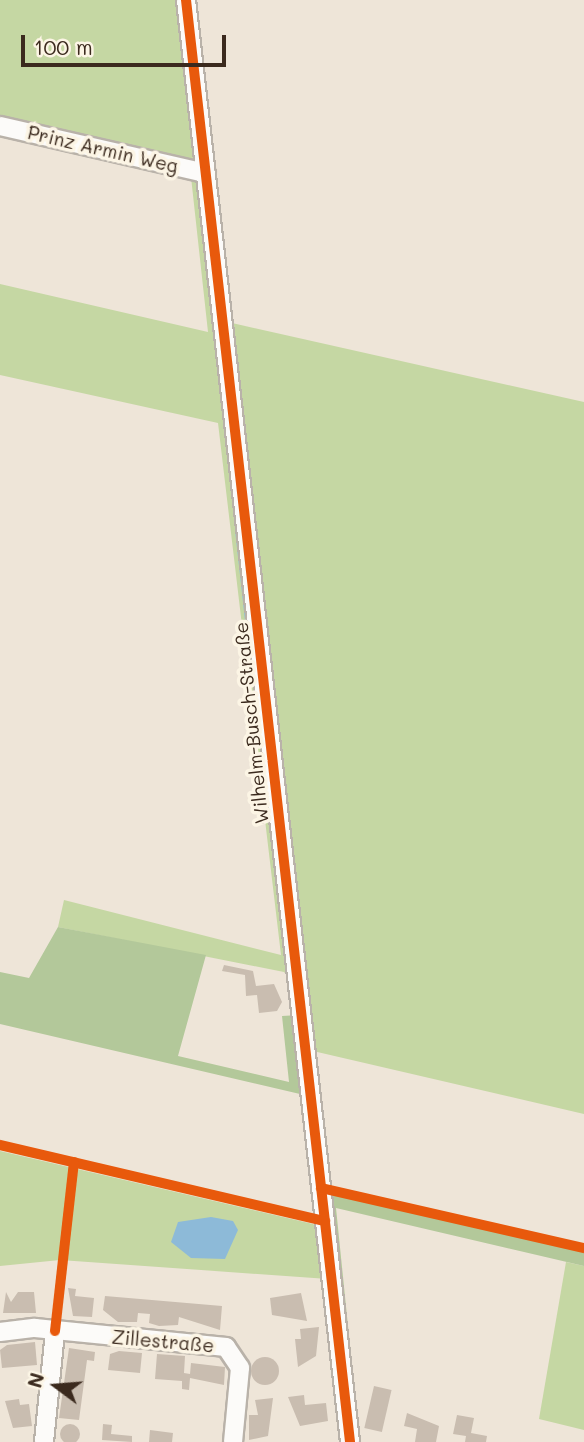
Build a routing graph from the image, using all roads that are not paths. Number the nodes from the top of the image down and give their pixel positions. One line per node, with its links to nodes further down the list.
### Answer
1 (186, 0): 3 (street, Wilhelm-Busch-Straße)
2 (0, 126): 3 (street, Prinz Armin Weg)
3 (206, 173): 8 (street, Wilhelm-Busch-Straße)
4 (55, 1331): 5 (street, Zillestraße); 6 (street); 7 (street, Zillestraße)
5 (0, 1332)
6 (44, 1442)
7 (233, 1442)
8 (350, 1442)

